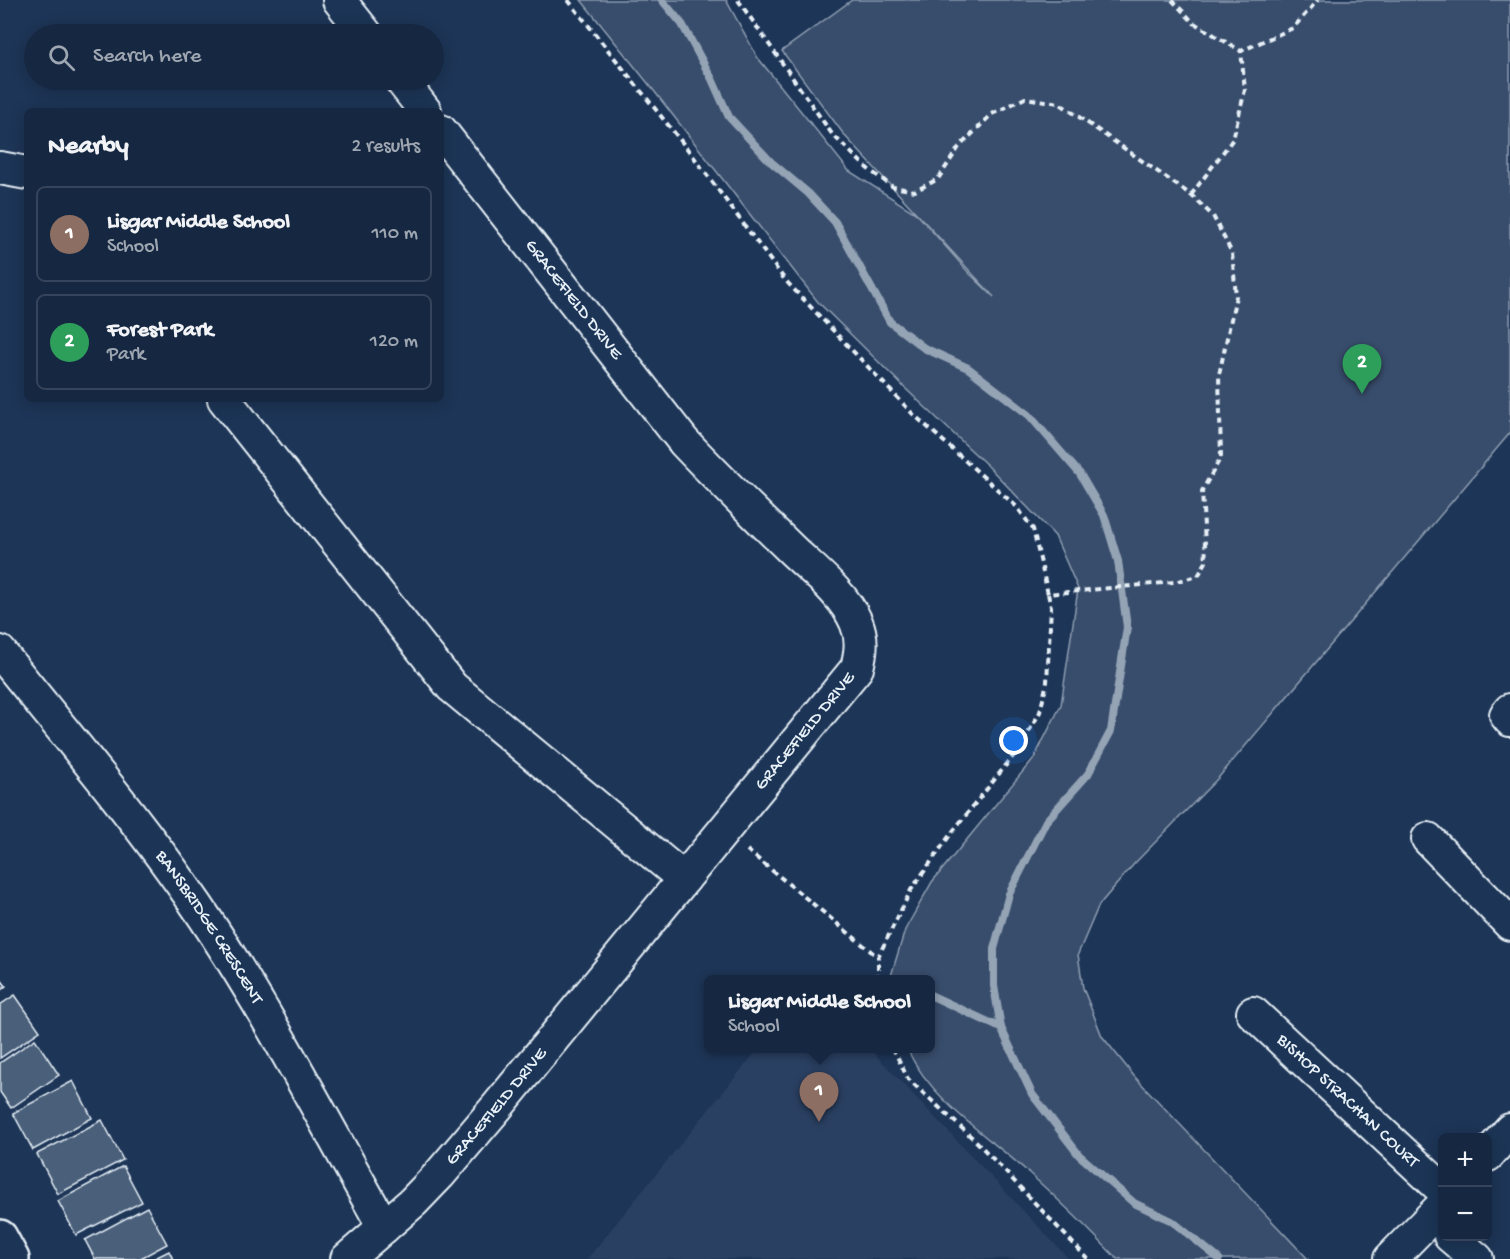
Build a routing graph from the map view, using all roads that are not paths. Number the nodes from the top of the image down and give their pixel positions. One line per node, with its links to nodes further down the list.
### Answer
1 (339, 0): 2 (street)
2 (358, 24)
3 (409, 90): 4 (street)
4 (423, 108)
5 (444, 135): 13 (street, GRACEFIELD DRIVE)
6 (0, 168): 7 (street)
7 (24, 172)
8 (226, 402): 13 (street)
9 (0, 652): 20 (street, BANSBRIDGE CRESCENT)
10 (1510, 710): 11 (street)
11 (1510, 720)
12 (1428, 839): 14 (street)
13 (684, 879): 20 (street, GRACEFIELD DRIVE)
14 (1510, 924)
15 (1253, 1012): 18 (street, BISHOP STRACHAN COURT)
16 (1510, 1130): 17 (street)
17 (1492, 1150)
18 (1441, 1187)
19 (1438, 1225): 25 (street)
20 (384, 1227): 24 (street, GRACEFIELD DRIVE)
21 (0, 1237): 23 (street)
22 (1459, 1241): 26 (street)
23 (12, 1259)
24 (346, 1259)
25 (1390, 1259)
26 (1477, 1259)

